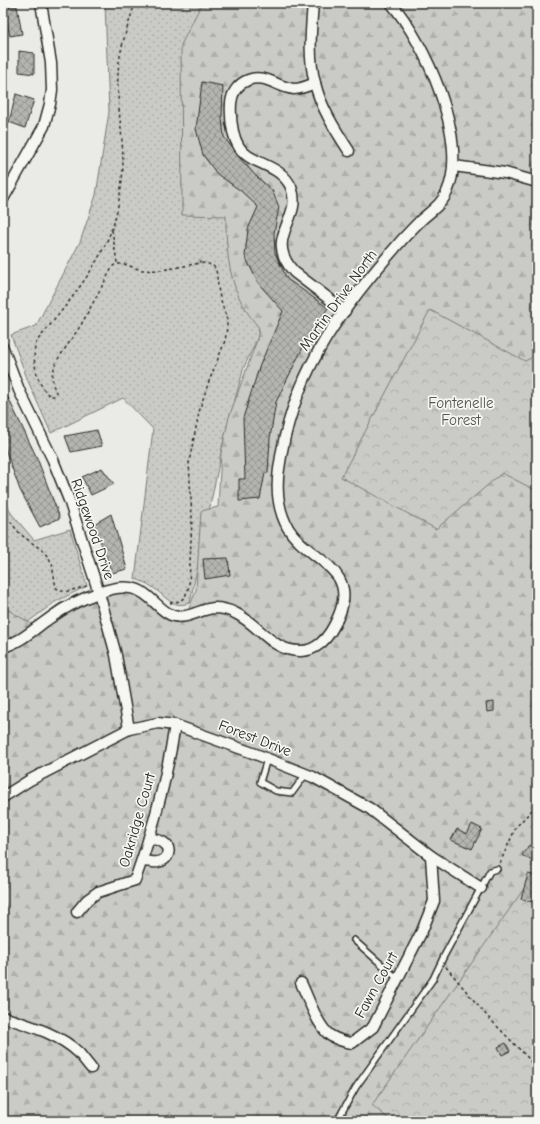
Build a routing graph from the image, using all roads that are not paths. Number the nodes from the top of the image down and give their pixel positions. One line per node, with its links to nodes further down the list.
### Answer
1 (41, 3): 8 (street)
2 (312, 3): 4 (street)
3 (391, 3): 6 (street, Martin Drive North)
4 (315, 84): 5 (street); 9 (street)
5 (349, 152)
6 (454, 166): 7 (street); 9 (street, Martin Drive North)
7 (537, 182)
8 (3, 199)
9 (345, 311): 11 (street, Martin Drive North)
10 (3, 348): 11 (street, Ridgewood Drive)
11 (97, 588): 12 (street, Martin Drive North); 14 (street, Ridgewood Drive)
12 (3, 647)
13 (175, 725): 14 (street, Forest Drive); 15 (street, Forest Drive); 18 (street, Oakridge Court)
14 (129, 729): 17 (street, Forest Drive)
15 (267, 759): 16 (street, Forest Drive); 16 (lane)
16 (306, 774): 19 (street, Forest Drive)
17 (3, 797)
18 (149, 838): 20 (street, Oakridge Court); 20 (street)
19 (431, 856): 22 (street, Forest Drive); 25 (street, Fawn Court)
20 (142, 861): 23 (street, Oakridge Court)
21 (497, 869): 22 (lane)
22 (481, 888): 29 (lane)
23 (77, 912)
24 (354, 940): 25 (lane)
25 (398, 979): 26 (street, Fawn Court)
26 (301, 983)
27 (3, 1017): 28 (street)
28 (91, 1068)
29 (337, 1121)

